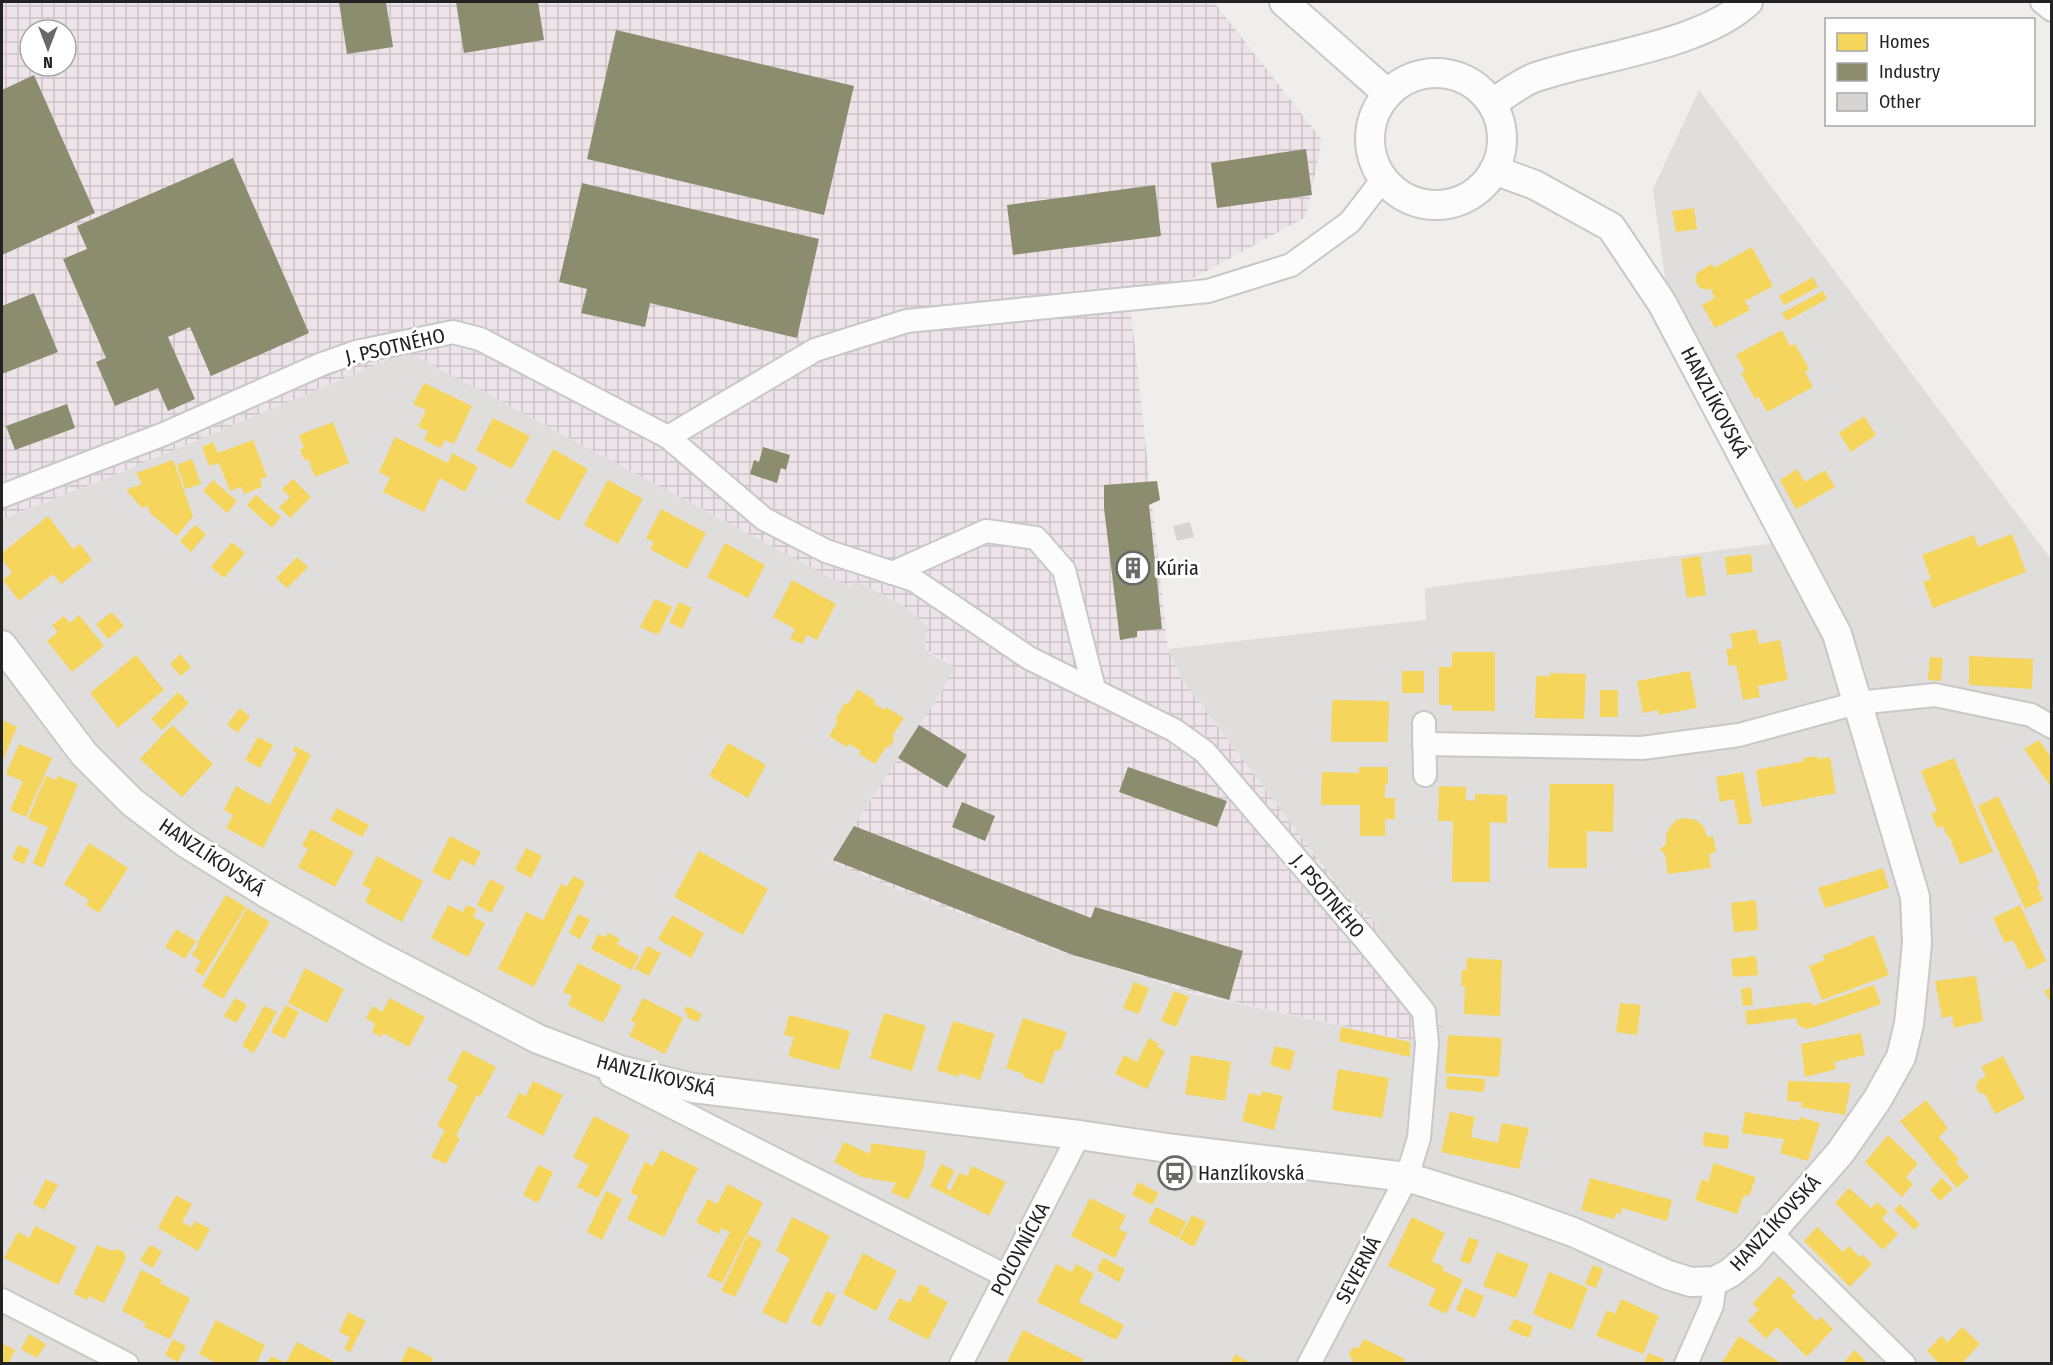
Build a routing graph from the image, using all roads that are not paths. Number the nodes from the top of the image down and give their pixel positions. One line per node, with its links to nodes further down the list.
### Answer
1 (1284, 2): 5 (street)
2 (1748, 2): 6 (street)
3 (2042, 2): 4 (street)
4 (2052, 10)
5 (1388, 94): 6 (street); 8 (street)
6 (1492, 103): 7 (street)
7 (1494, 170): 8 (street); 14 (street, HANZLÍKOVSKÁ)
8 (1383, 179): 9 (street)
9 (668, 437): 10 (street, J. PSOTNÉHO); 11 (street, J. PSOTNÉHO)
10 (2, 496)
11 (892, 573): 13 (street, J. PSOTNÉHO); 13 (street)
12 (2, 645): 17 (street, HANZLÍKOVSKÁ)
13 (1094, 689): 19 (street, J. PSOTNÉHO)
14 (1857, 703): 15 (street); 16 (street); 20 (street, HANZLÍKOVSKÁ)
15 (2052, 727)
16 (1425, 775)
17 (538, 1039): 18 (street, HANZLÍKOVSKÁ); 21 (street, HANZLÍKOVSKÁ)
18 (1078, 1135): 19 (street, HANZLÍKOVSKÁ); 21 (street, POĽOVNÍCKA)
19 (1407, 1177): 22 (street, HANZLÍKOVSKÁ); 26 (street, SEVERNÁ)
20 (1771, 1233): 22 (street, HANZLÍKOVSKÁ); 28 (street)
21 (1006, 1276): 25 (street, POĽOVNÍCKA)
22 (1715, 1281): 27 (street)
23 (2, 1300): 24 (street)
24 (127, 1364)
25 (961, 1364)
26 (1309, 1364)
27 (1686, 1364)
28 (1904, 1364)

